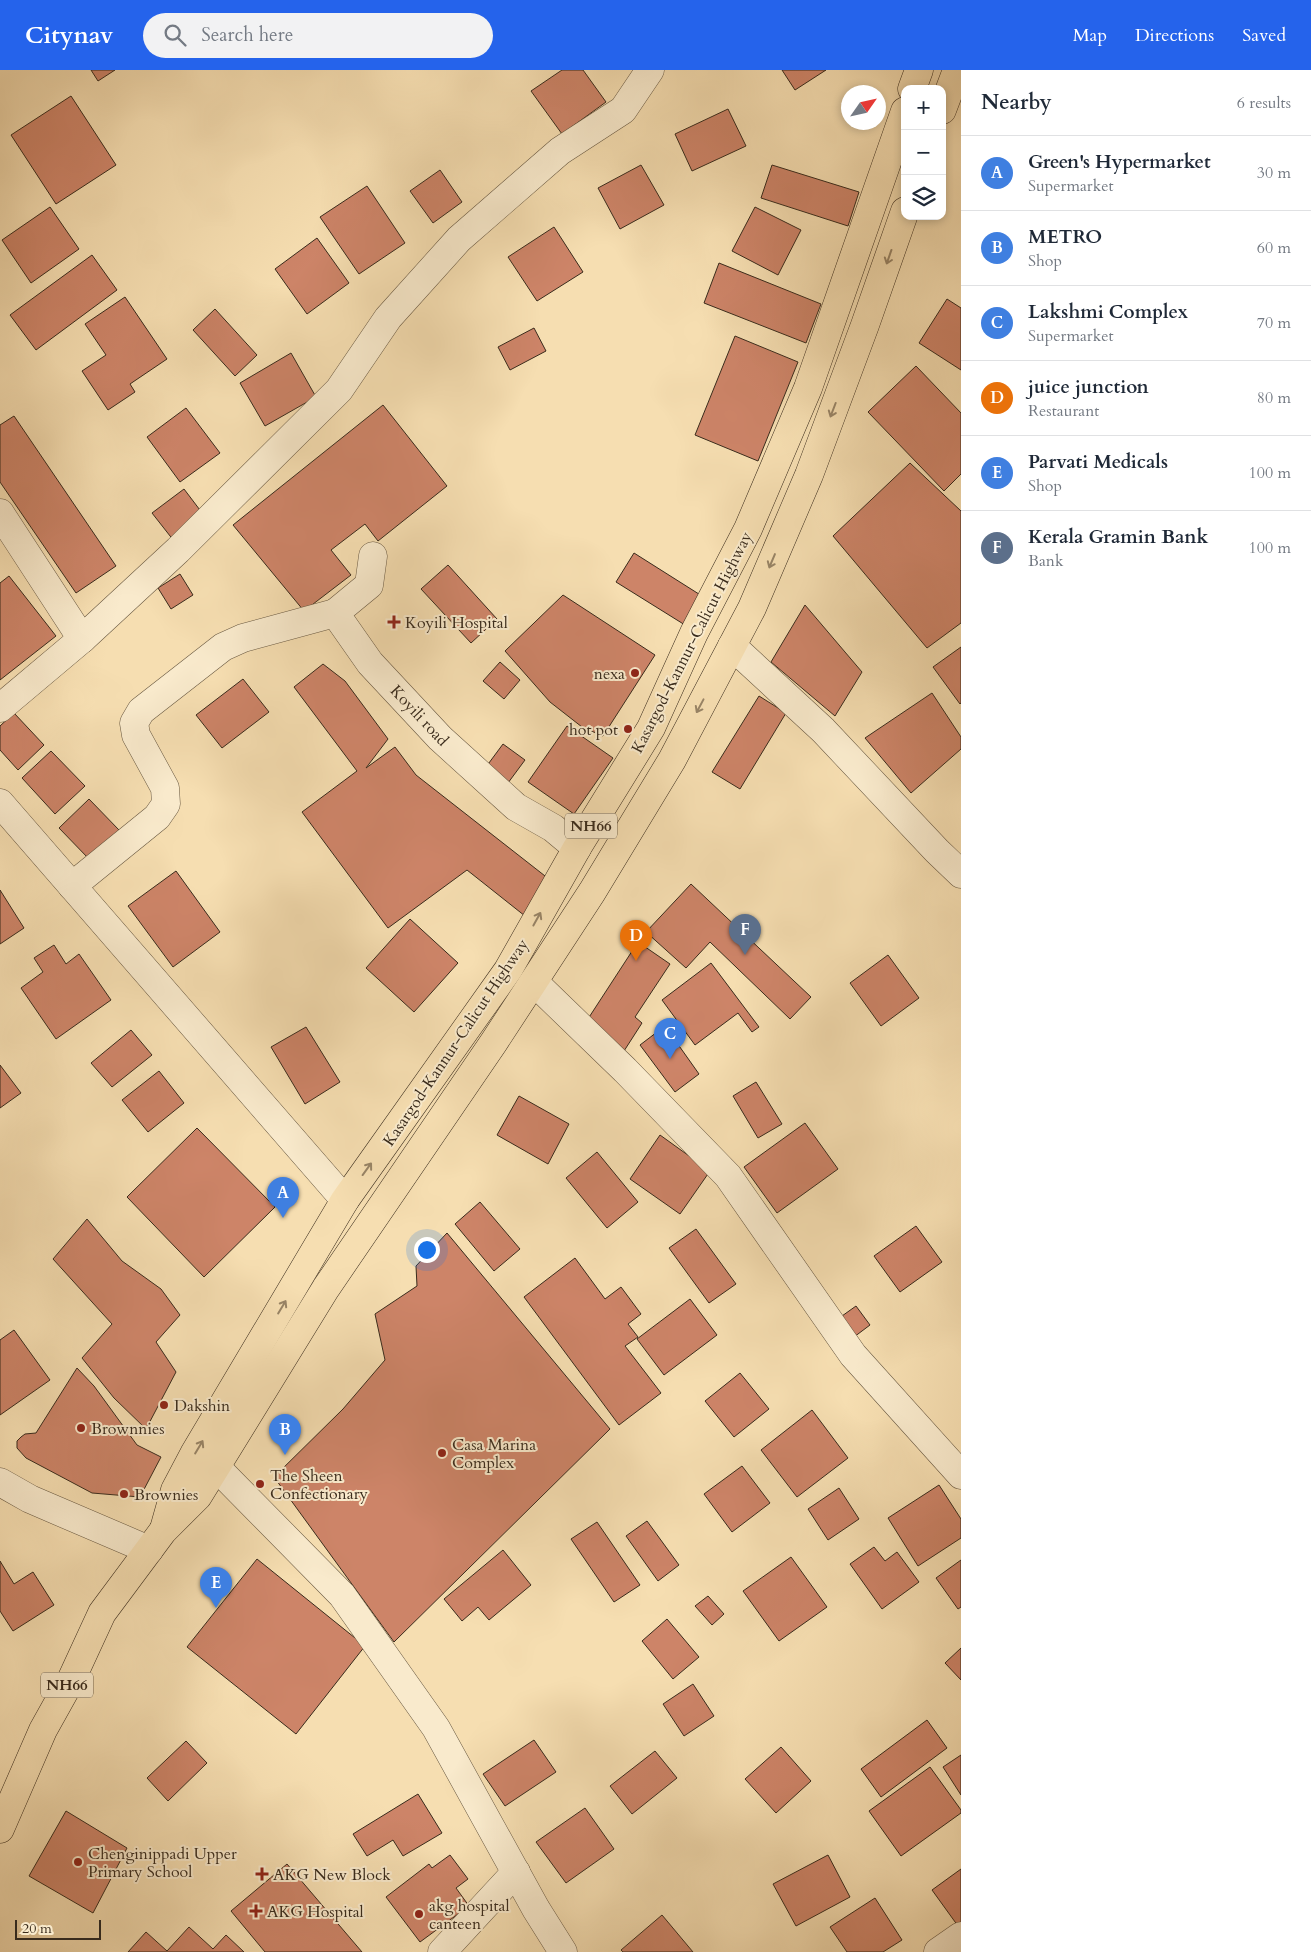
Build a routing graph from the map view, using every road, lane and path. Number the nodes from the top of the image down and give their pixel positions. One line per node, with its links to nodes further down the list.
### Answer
1 (650, 70): 11 (street)
2 (919, 70): 4 (highway)
3 (957, 70): 5 (highway)
4 (913, 85)
5 (946, 99)
6 (901, 122): 15 (highway, Kasargod-Kannur-Calicut Highway / NH66)
7 (902, 220): 12 (highway, Kasargod-Kannur-Calicut Highway / NH66, one-way to 12)
8 (0, 513): 11 (street)
9 (373, 556): 10 (street)
10 (335, 613): 15 (street, Koyili road); 17 (street)
11 (82, 639): 13 (street)
12 (732, 646): 16 (street); 18 (highway, Kasargod-Kannur-Calicut Highway / NH66, one-way to 18)
13 (0, 708)
14 (0, 803): 17 (street)
15 (577, 848): 19 (highway, Kasargod-Kannur-Calicut Highway / NH66, one-way to 15)
16 (961, 874)
17 (72, 886): 19 (street)
18 (534, 982): 20 (highway, Kasargod-Kannur-Calicut Highway / NH66); 21 (street)
19 (345, 1200): 23 (highway, Kasargod-Kannur-Calicut Highway / NH66, one-way to 19)
20 (216, 1467): 23 (highway, Kasargod-Kannur-Calicut Highway / NH66); 26 (street)
21 (961, 1475)
22 (0, 1482): 24 (street)
23 (187, 1493): 24 (highway)
24 (156, 1540): 25 (highway, NH66)
25 (0, 1829)
26 (516, 1872): 28 (street); 29 (street)
27 (961, 1936): 30 (street)
28 (442, 1952)
29 (563, 1952)
30 (938, 1952)

